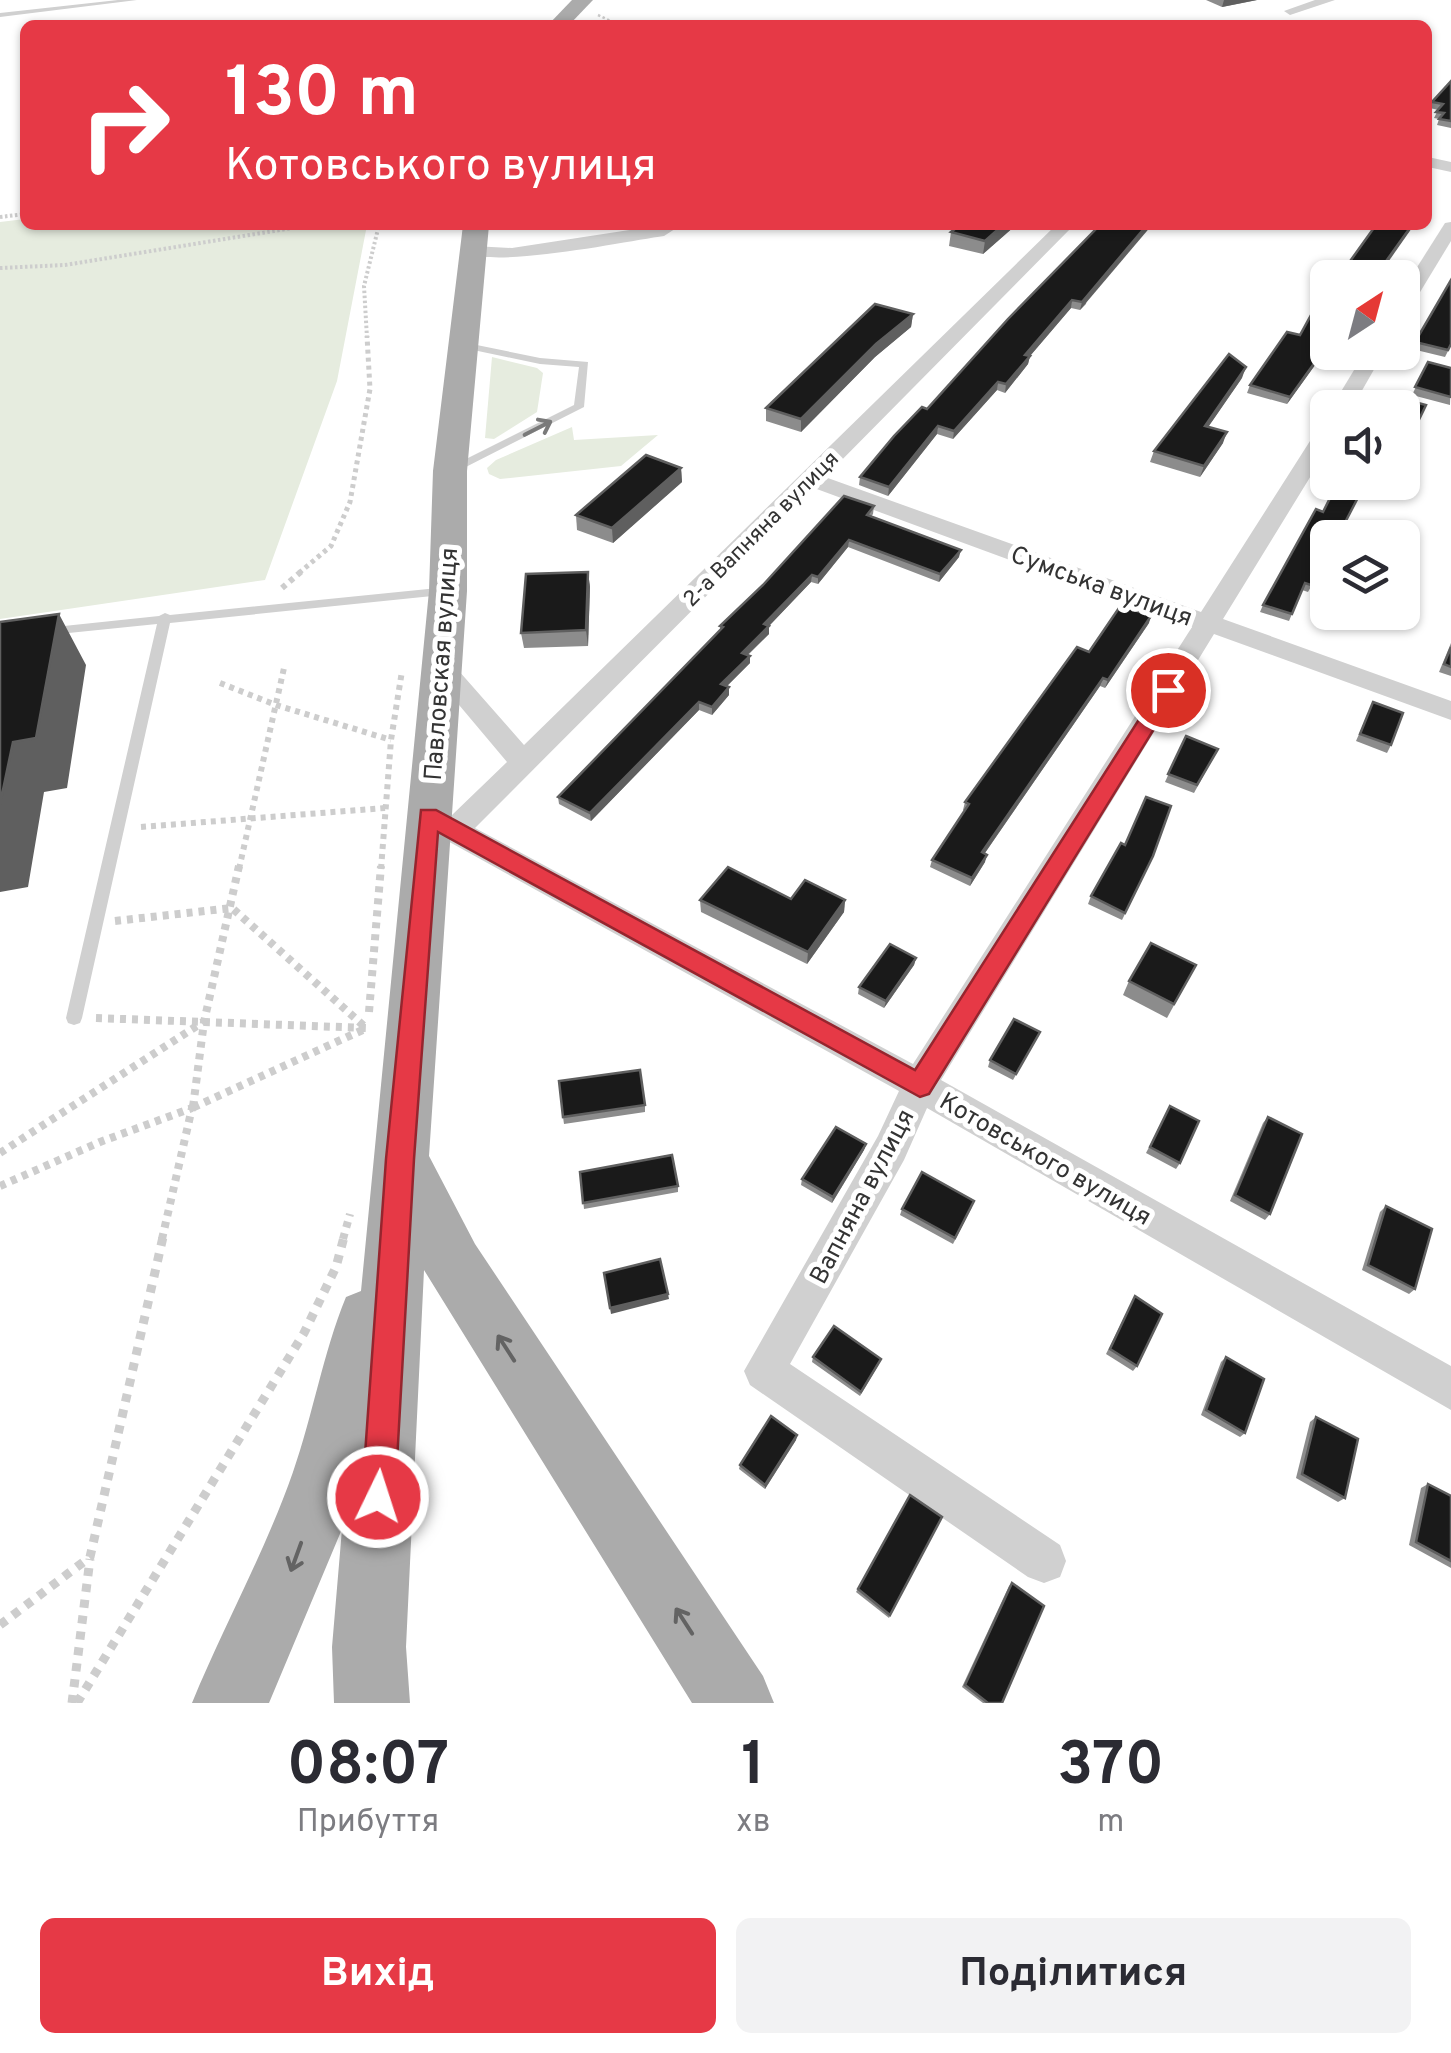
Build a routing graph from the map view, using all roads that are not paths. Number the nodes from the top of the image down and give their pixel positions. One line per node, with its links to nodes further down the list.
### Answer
1 (134, 0): 5 (lane)
2 (583, 0): 6 (main road)
3 (1329, 0): 4 (street)
4 (1290, 11)
5 (0, 15)
6 (563, 20)
7 (1451, 227): 11 (street)
8 (666, 230): 10 (street)
9 (1061, 230): 15 (street, 2-а Вапняна вулиця)
10 (474, 238): 12 (main road, Павловская вулиця)
11 (1420, 278)
12 (461, 344): 14 (main road, Павловская вулиця); 14 (lane, one-way to 12)
13 (1310, 459): 18 (street, Вапняна вулиця)
14 (450, 470): 16 (main road, Павловская вулиця)
15 (809, 480): 18 (street, Сумська вулиця); 22 (street, 2-а Вапняна вулиця)
16 (448, 592): 17 (lane); 20 (main road, Павловская вулиця)
17 (165, 617): 19 (lane); 24 (lane)
18 (1209, 624): 21 (street, Сумська вулиця); 25 (street, Вапняна вулиця)
19 (37, 633)
20 (423, 662): 22 (street); 23 (main road, Павловская вулиця)
21 (1451, 712)
22 (523, 762): 23 (street, 2-а Вапняна вулиця)
23 (423, 818): 25 (street, Котовського вулиця); 26 (main road, Павловская вулиця)
24 (74, 1018)
25 (920, 1086): 27 (street, Котовського вулиця); 28 (street, Вапняна вулиця)
26 (376, 1176): 29 (main road, one-way to 29); 30 (main road, Павловская вулиця); 31 (main road, one-way to 26)
27 (1451, 1389)
28 (1044, 1561)
29 (230, 1703)
30 (372, 1703)
31 (736, 1703)

